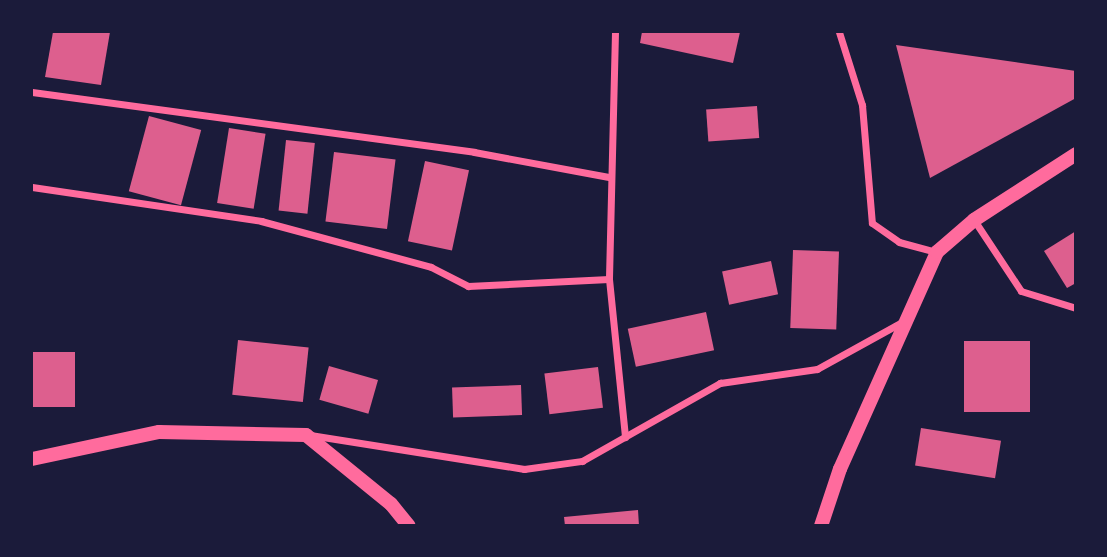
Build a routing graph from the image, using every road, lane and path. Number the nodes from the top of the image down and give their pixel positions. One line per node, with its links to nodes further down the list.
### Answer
1 (615, 32): 5 (street)
2 (839, 32): 8 (street)
3 (32, 92): 5 (street)
4 (1076, 153): 7 (main road)
5 (608, 177): 9 (street)
6 (32, 187): 9 (street)
7 (974, 220): 8 (main road); 10 (street)
8 (936, 252): 11 (main road)
9 (609, 279): 13 (street)
10 (1076, 308)
11 (906, 320): 13 (street); 16 (main road)
12 (306, 435): 13 (street); 14 (main road); 15 (main road)
13 (625, 437)
14 (32, 459)
15 (409, 526)
16 (821, 526)

